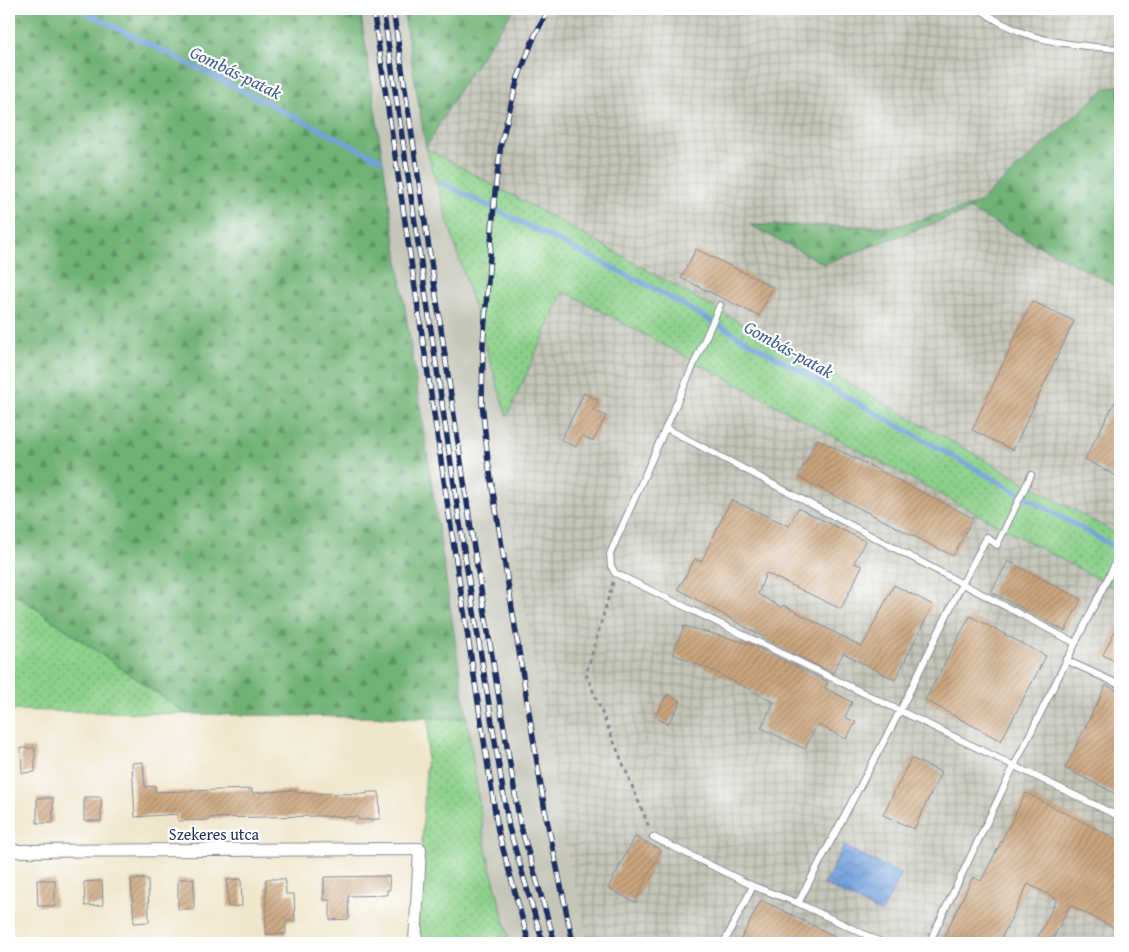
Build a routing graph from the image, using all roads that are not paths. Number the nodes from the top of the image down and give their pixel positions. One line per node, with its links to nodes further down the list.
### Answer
1 (980, 9): 2 (lane)
2 (1120, 49)
3 (720, 305): 4 (lane)
4 (666, 428): 7 (lane); 11 (lane)
5 (1031, 475): 7 (lane)
6 (1120, 554): 8 (lane)
7 (962, 584): 8 (lane); 11 (lane)
8 (1075, 643): 9 (lane)
9 (1066, 660): 10 (lane); 12 (lane)
10 (1120, 686)
11 (900, 711): 12 (lane); 17 (lane)
12 (1014, 766): 13 (lane); 21 (lane)
13 (1120, 817)
14 (653, 837): 16 (lane)
15 (9, 851): 18 (street, Szekeres utca)
16 (753, 886): 17 (lane); 19 (lane)
17 (798, 903): 20 (lane)
18 (415, 943)
19 (724, 943)
20 (883, 943)
21 (929, 943)

